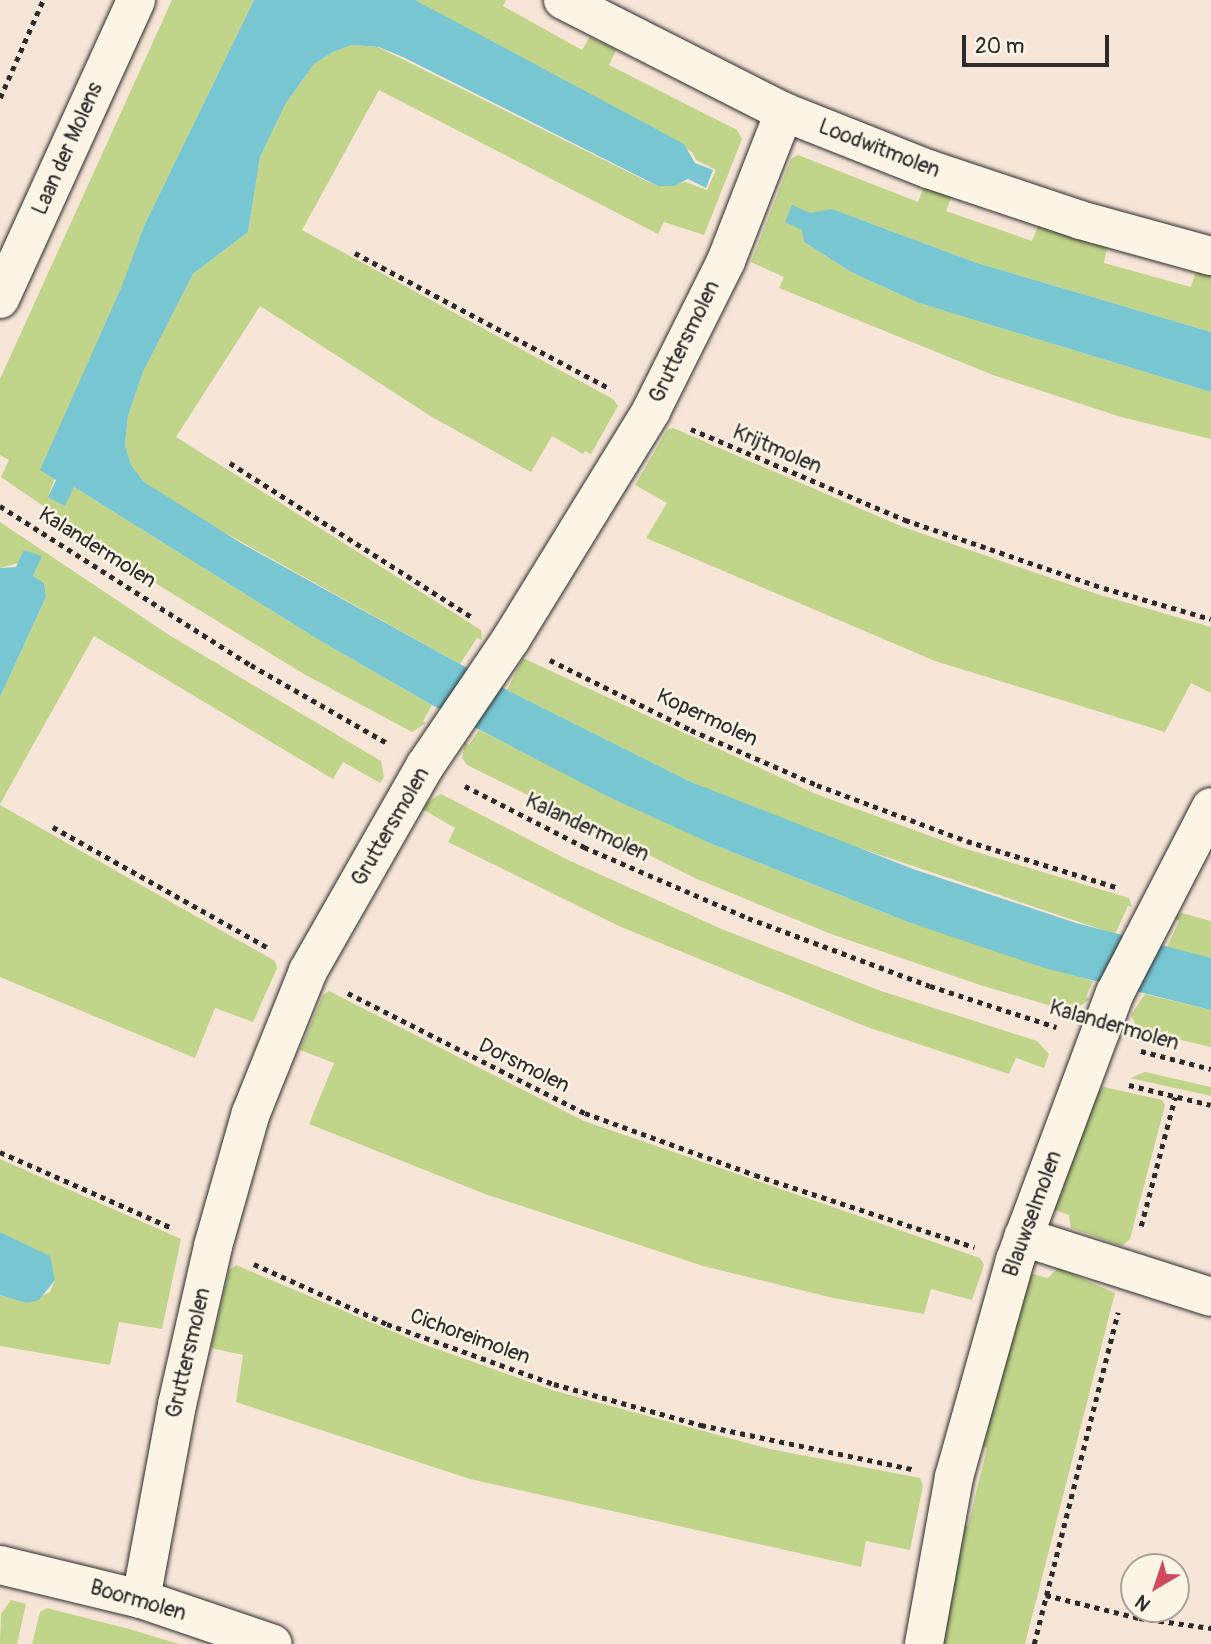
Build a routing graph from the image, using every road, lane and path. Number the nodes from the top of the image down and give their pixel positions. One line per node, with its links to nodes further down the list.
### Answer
1 (43, 0): 4 (path)
2 (136, 0): 8 (street, Laan der Molens)
3 (563, 0): 5 (street, Loodwitmolen)
4 (0, 99)
5 (784, 111): 7 (street, Loodwitmolen); 9 (street, Gruttersmolen)
6 (355, 253): 9 (path, Krijtmolen)
7 (1211, 256)
8 (0, 299)
9 (651, 411): 12 (path, Krijtmolen); 13 (street, Gruttersmolen)
10 (230, 463): 13 (path, Kopermolen)
11 (0, 506): 14 (path, Kalandermolen)
12 (1211, 619)
13 (511, 639): 14 (street, Gruttersmolen); 17 (path, Kopermolen)
14 (425, 766): 18 (street, Gruttersmolen); 19 (path, Kalandermolen)
15 (1211, 807): 17 (street, Blauwselmolen)
16 (53, 827): 18 (path, Dorsmolen)
17 (1160, 899): 19 (street, Blauwselmolen)
18 (308, 971): 24 (street, Gruttersmolen); 25 (path, Dorsmolen)
19 (1091, 1055): 20 (path, Kalandermolen); 21 (path); 25 (street, Blauwselmolen)
20 (1211, 1069)
21 (1175, 1097): 22 (path); 26 (path)
22 (1211, 1105)
23 (0, 1152): 24 (path, Cichoreimolen)
24 (213, 1246): 28 (path, Cichoreimolen); 31 (street, Gruttersmolen)
25 (1019, 1248): 26 (street); 28 (street, Blauwselmolen)
26 (1128, 1272): 27 (street); 30 (path)
27 (1211, 1297)
28 (954, 1477): 34 (street, Blauwselmolen)
29 (0, 1565): 31 (street, Boormolen)
30 (1046, 1595): 32 (path); 35 (path)
31 (141, 1599): 33 (street, Boormolen)
32 (1211, 1628)
33 (273, 1644)
34 (924, 1644)
35 (1034, 1644)

